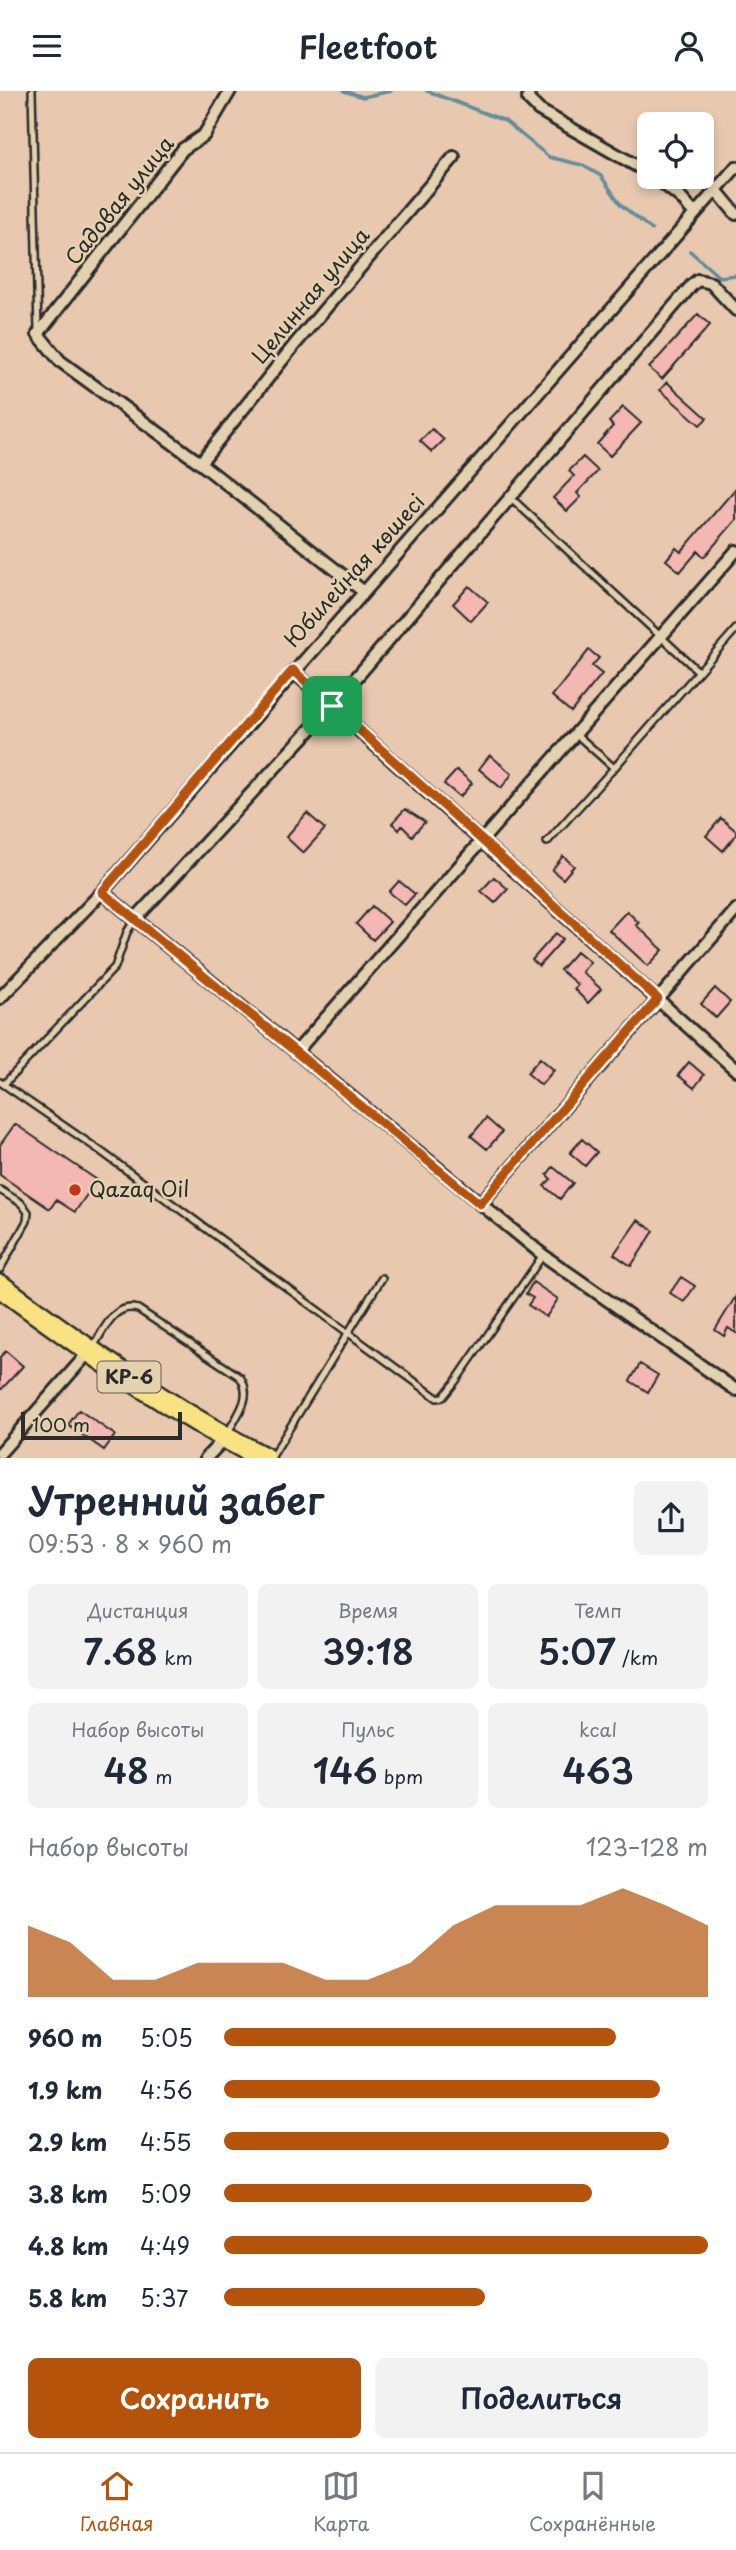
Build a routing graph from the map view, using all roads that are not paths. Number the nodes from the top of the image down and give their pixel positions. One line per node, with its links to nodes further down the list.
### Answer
1 (32, 91): 12 (lane)
2 (230, 91): 12 (street, Садовая улица)
3 (529, 92): 5 (street)
4 (454, 157): 13 (street, Целинная улица)
5 (637, 166)
6 (736, 167): 8 (street, Юбилейная көшесі)
7 (670, 189): 10 (street)
8 (716, 190): 9 (street); 10 (street, Юбилейная көшесі)
9 (736, 213)
10 (695, 214): 16 (street, Юбилейная көшесі)
11 (736, 310): 14 (street)
12 (38, 334): 13 (street)
13 (200, 463): 16 (street)
14 (509, 497): 18 (lane); 21 (street)
15 (736, 551): 18 (street)
16 (364, 592): 19 (street, Юбилейная көшесі)
17 (736, 629): 20 (lane)
18 (662, 636): 20 (lane); 22 (street)
19 (293, 670): 21 (street); 26 (street, Юбилейная көшесі)
20 (698, 670): 23 (lane)
21 (332, 706): 24 (street); 28 (street)
22 (577, 735): 23 (lane); 24 (street)
23 (614, 768): 25 (lane)
24 (482, 839): 30 (street); 31 (street)
25 (547, 842)
26 (102, 892): 28 (street); 29 (street, Юбилейная көшесі)
27 (736, 910): 30 (street)
28 (136, 918): 31 (street); 33 (lane)
29 (0, 999)
30 (658, 999): 32 (street); 35 (street)
31 (296, 1052): 35 (street)
32 (736, 1070)
33 (2, 1083): 40 (lane)
34 (0, 1189): 37 (lane)
35 (480, 1204): 36 (street)
36 (542, 1255): 40 (lane); 42 (street)
37 (0, 1269)
38 (382, 1278): 40 (lane)
39 (0, 1286): 41 (highway, KP-6)
40 (349, 1334): 47 (lane)
41 (89, 1352): 43 (highway, KP-6); 43 (lane); 44 (street)
42 (736, 1390)
43 (225, 1438): 45 (street); 46 (highway, KP-6)
44 (0, 1453)
45 (206, 1458)
46 (264, 1458)
47 (271, 1458)

